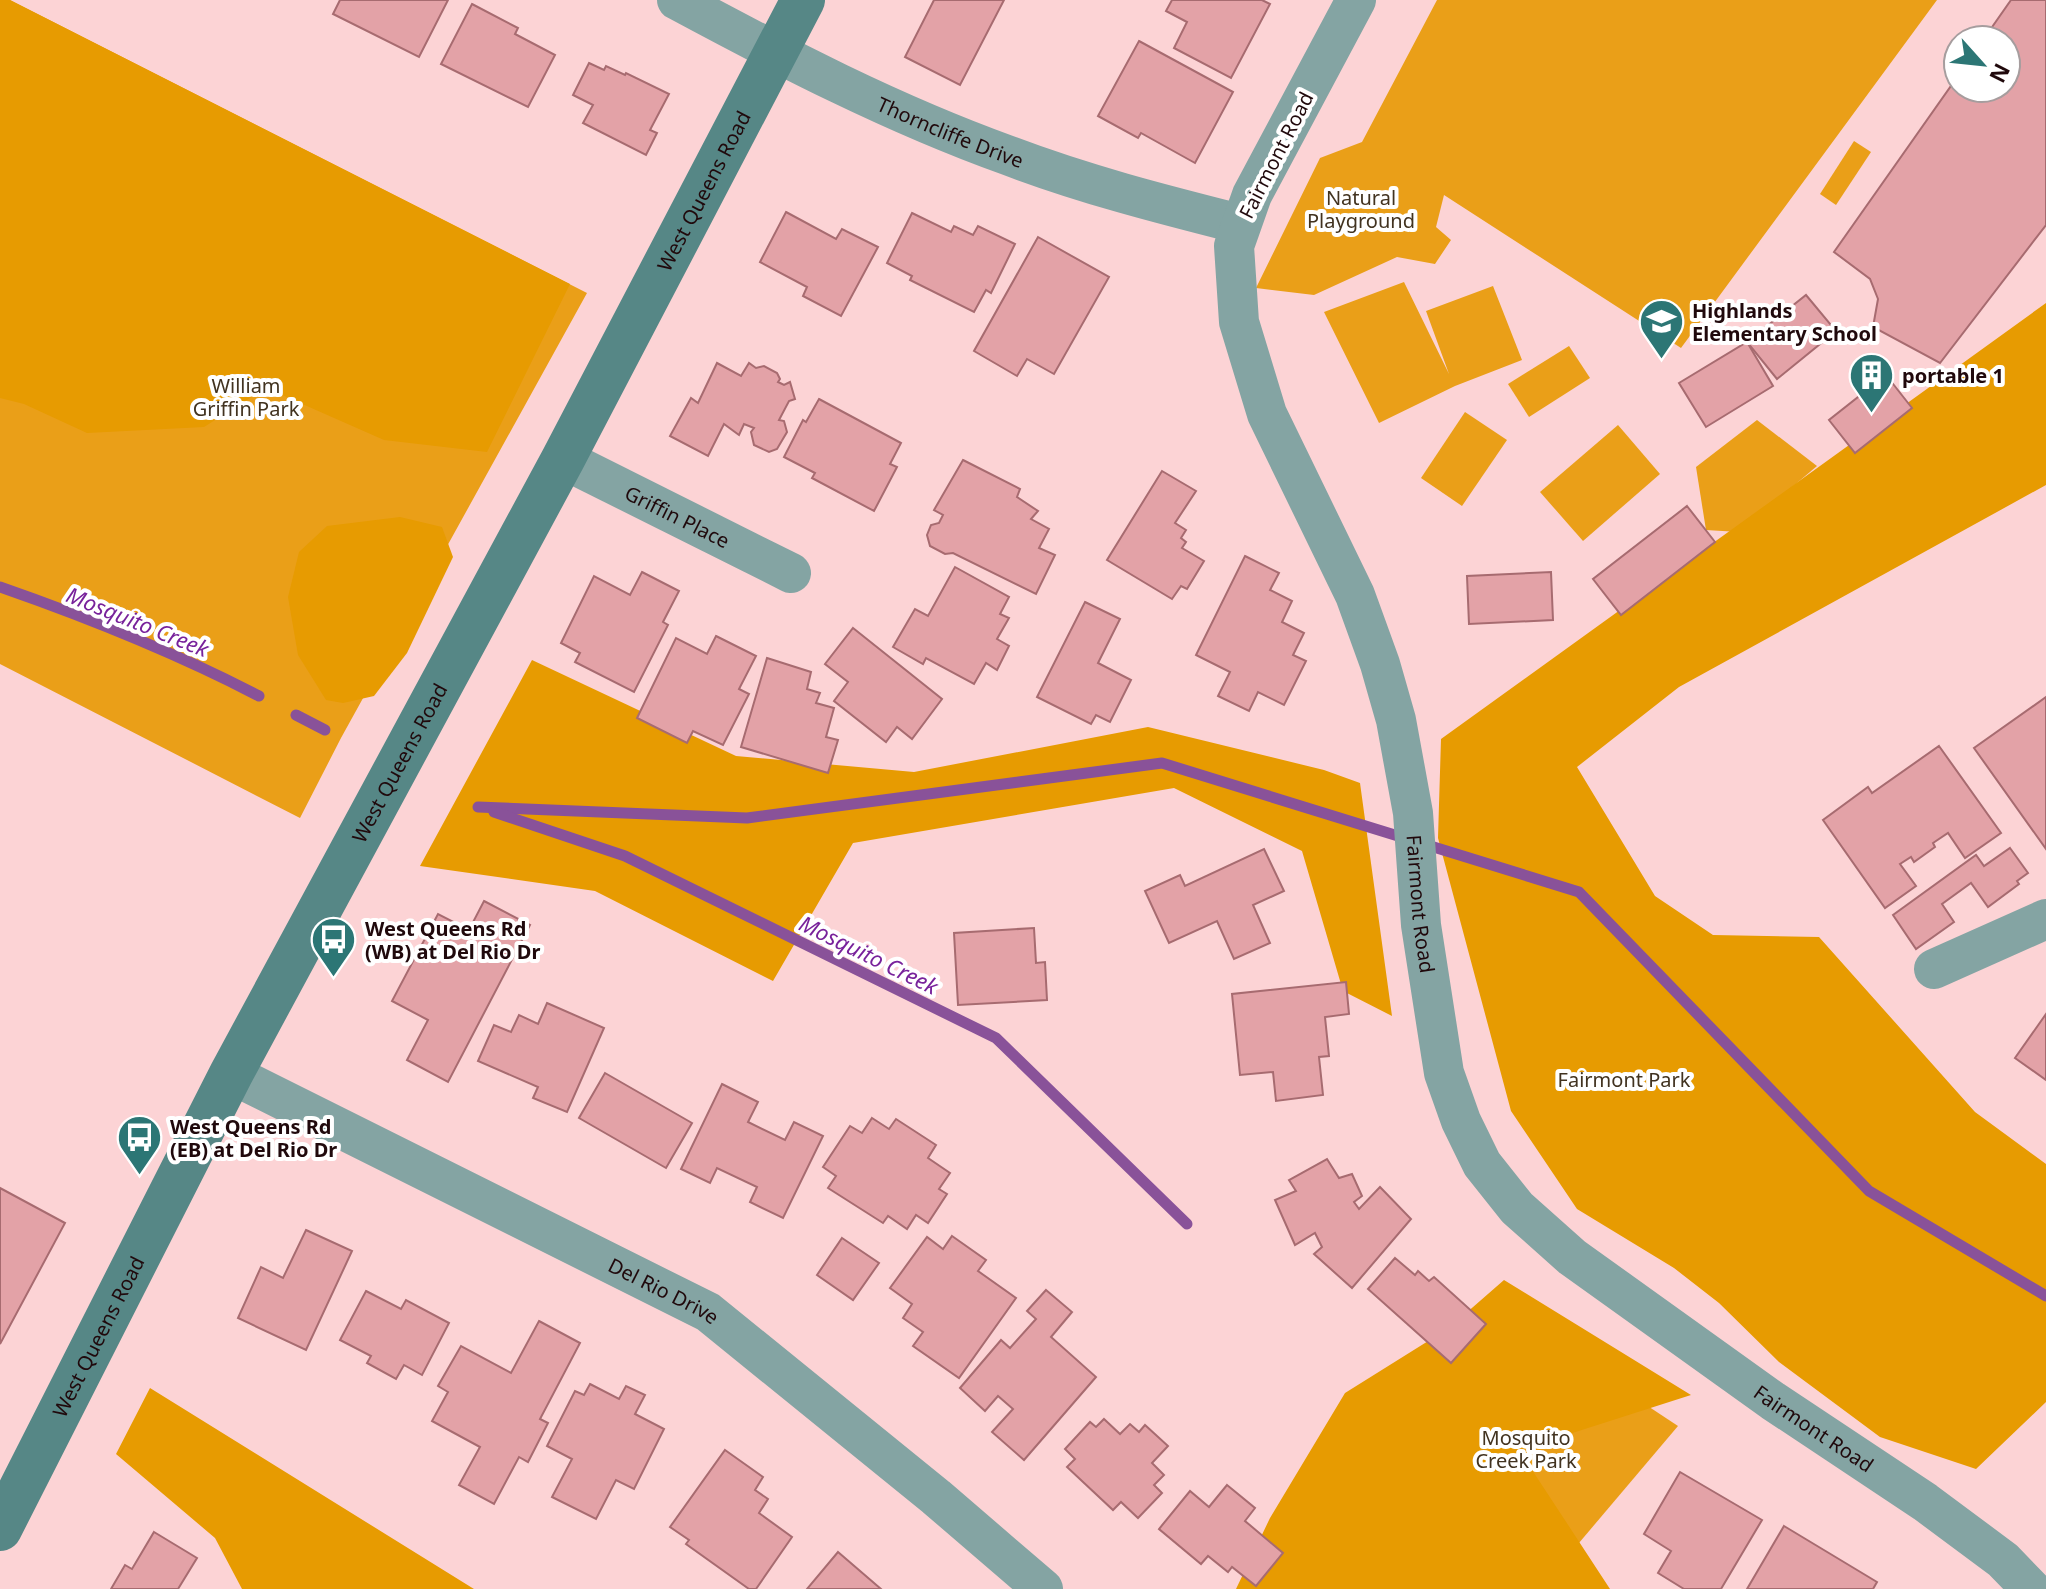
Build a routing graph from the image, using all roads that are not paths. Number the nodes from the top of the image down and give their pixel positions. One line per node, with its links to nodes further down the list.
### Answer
1 (677, 0): 4 (street, Thorncliffe Drive)
2 (803, 0): 4 (main road, West Queens Road)
3 (1356, 0): 5 (street, Fairmont Road)
4 (776, 52): 5 (street, Thorncliffe Drive); 6 (main road, West Queens Road)
5 (1240, 224): 13 (street, Fairmont Road)
6 (563, 459): 7 (street, Griffin Place); 10 (main road, West Queens Road)
7 (791, 573)
8 (2046, 919): 9 (street)
9 (1934, 969)
10 (231, 1074): 11 (main road, West Queens Road); 12 (street, Del Rio Drive)
11 (0, 1529)
12 (1043, 1589)
13 (2031, 1589)

